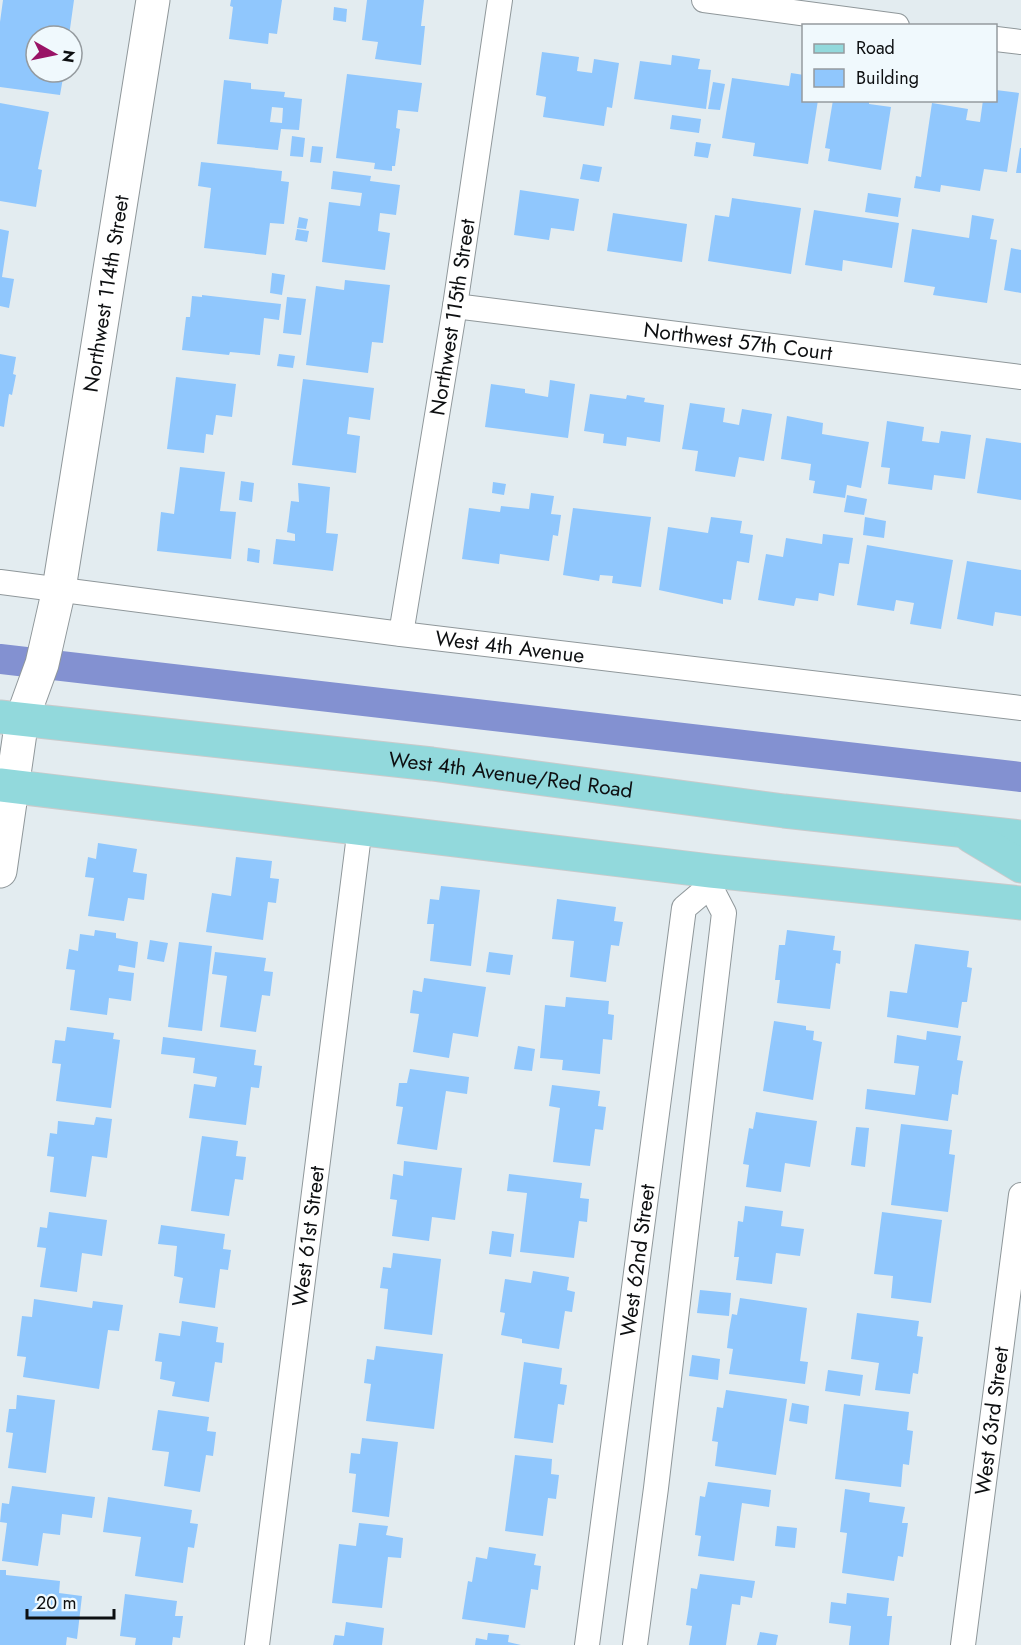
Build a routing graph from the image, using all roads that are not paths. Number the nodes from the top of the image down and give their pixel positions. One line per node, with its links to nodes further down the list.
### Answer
1 (153, 0): 10 (street, Northwest 114th Street)
2 (500, 0): 7 (street, Northwest 115th Street)
3 (704, 0): 4 (street)
4 (882, 24)
5 (997, 39): 6 (street)
6 (1021, 42)
7 (455, 306): 8 (street, Northwest 57th Court); 11 (street, Northwest 115th Street)
8 (1021, 377)
9 (0, 582): 10 (street, West 4th Avenue)
10 (59, 589): 11 (street, West 4th Avenue); 13 (street, Northwest 114th Street)
11 (401, 634): 12 (street, West 4th Avenue)
12 (1021, 708)
13 (11, 718): 14 (street, Northwest 114th Street); 16 (main road, West 4th Avenue/Red Road)
14 (5, 786): 15 (main road); 19 (street, Northwest 114th Street)
15 (360, 827): 20 (main road); 23 (street, West 61st Street)
16 (961, 830): 17 (main road, West 4th Avenue/Red Road); 18 (main road)
17 (1021, 837)
18 (1021, 866)
19 (0, 871)
20 (711, 878): 21 (main road); 24 (street, West 62nd Street); 25 (street)
21 (1021, 903)
22 (1021, 1196): 26 (street, West 63rd Street)
23 (257, 1645)
24 (587, 1645)
25 (634, 1645)
26 (963, 1645)

